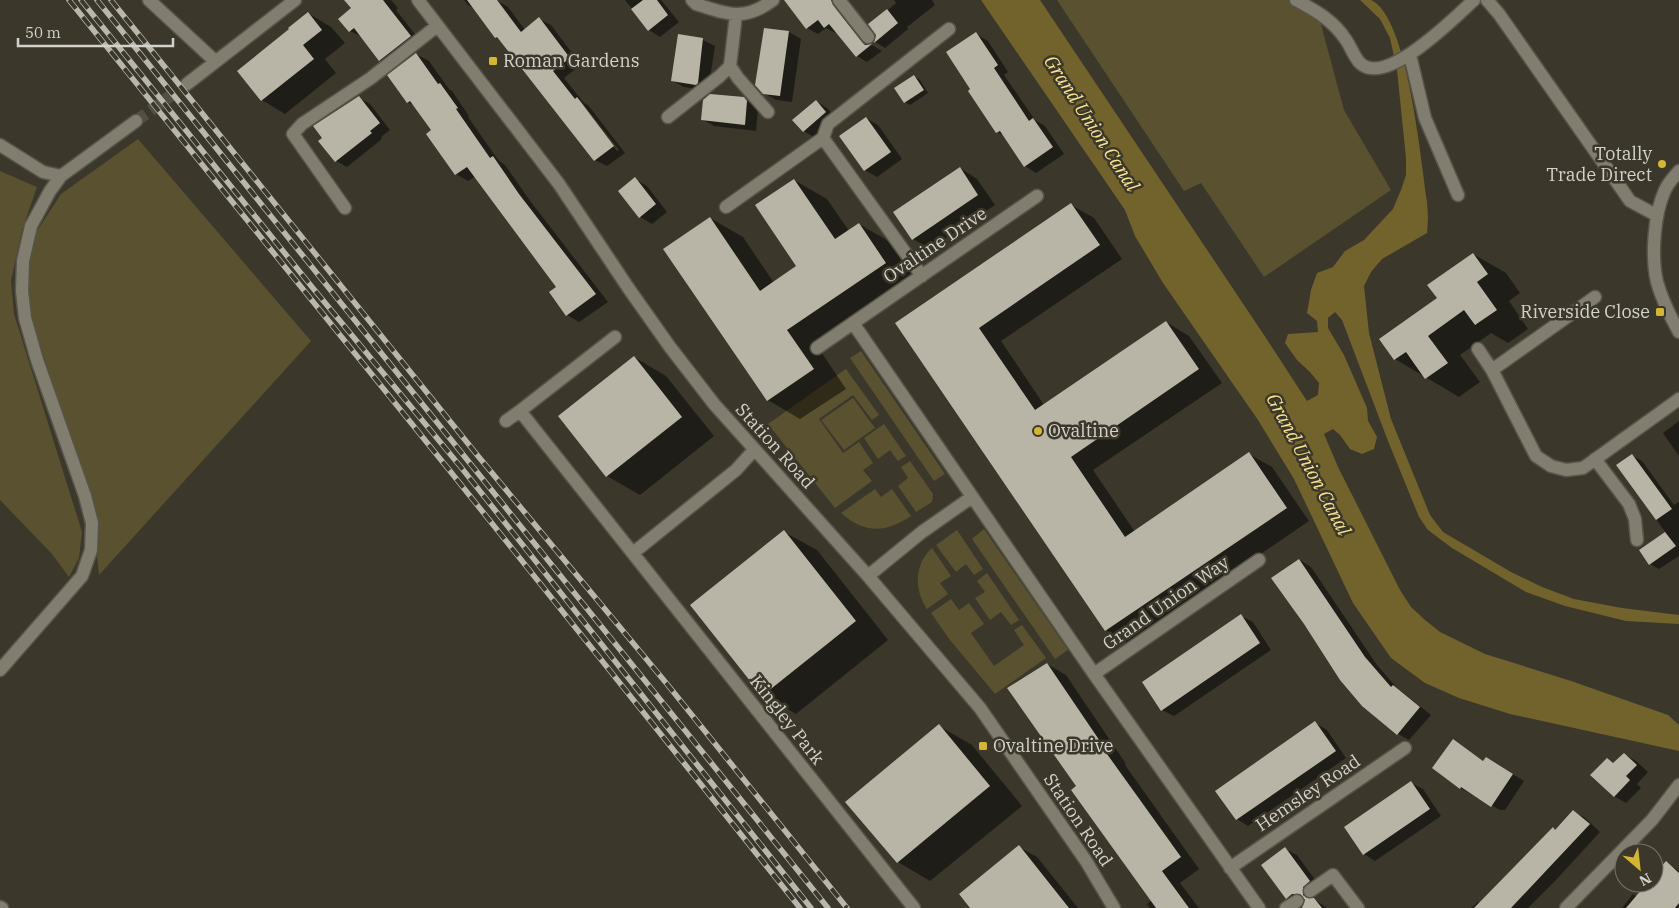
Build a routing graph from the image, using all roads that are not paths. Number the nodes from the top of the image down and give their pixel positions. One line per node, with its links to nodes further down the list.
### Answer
1 (149, 0): 15 (street)
2 (295, 0): 15 (street)
3 (418, 0): 11 (street, Station Road)
4 (692, 0): 10 (street)
5 (773, 0): 10 (street)
6 (839, 0): 13 (street)
7 (1296, 0): 14 (street)
8 (1474, 0): 14 (street)
9 (1487, 0): 29 (street)
10 (736, 15): 16 (street)
11 (437, 26): 28 (street); 41 (street, Station Road)
12 (949, 29): 21 (street)
13 (868, 37)
14 (1408, 56): 25 (street)
15 (215, 61): 17 (street)
16 (730, 66): 18 (street); 19 (street)
17 (186, 84)
18 (768, 112)
19 (668, 117)
20 (136, 121): 24 (street)
21 (823, 138): 27 (street); 30 (street)
22 (0, 145): 24 (street)
23 (1679, 171): 29 (street)
24 (61, 176): 48 (street)
25 (1458, 195)
26 (1038, 196): 30 (street, Ovaltine Drive)
27 (726, 207)
28 (345, 208)
29 (1656, 215): 33 (street)
30 (922, 276): 32 (street, Ovaltine Drive)
31 (1595, 297): 37 (street)
32 (853, 323): 35 (street, Ovaltine Drive); 43 (street)
33 (1679, 332)
34 (615, 336): 39 (street)
35 (817, 348)
36 (1478, 349): 37 (street)
37 (1492, 370): 42 (street)
38 (1679, 399): 42 (street)
39 (520, 410): 40 (street); 45 (street, Kingley Park)
40 (506, 421)
41 (754, 450): 45 (street); 47 (street, Station Road)
42 (1595, 459): 44 (street)
43 (972, 497): 47 (street); 49 (street)
44 (1637, 540)
45 (633, 553): 54 (street, Kingley Park)
46 (1259, 560): 49 (street, Grand Union Way)
47 (868, 576): 55 (street, Station Road)
48 (0, 670)
49 (1094, 674): 52 (street)
50 (1405, 748): 52 (street, Hemsley Road)
51 (1679, 785): 58 (street)
52 (1230, 868): 56 (street)
53 (1310, 891): 57 (street)
54 (914, 908)
55 (1114, 908)
56 (1258, 908)
57 (1358, 908)
58 (1566, 908)

